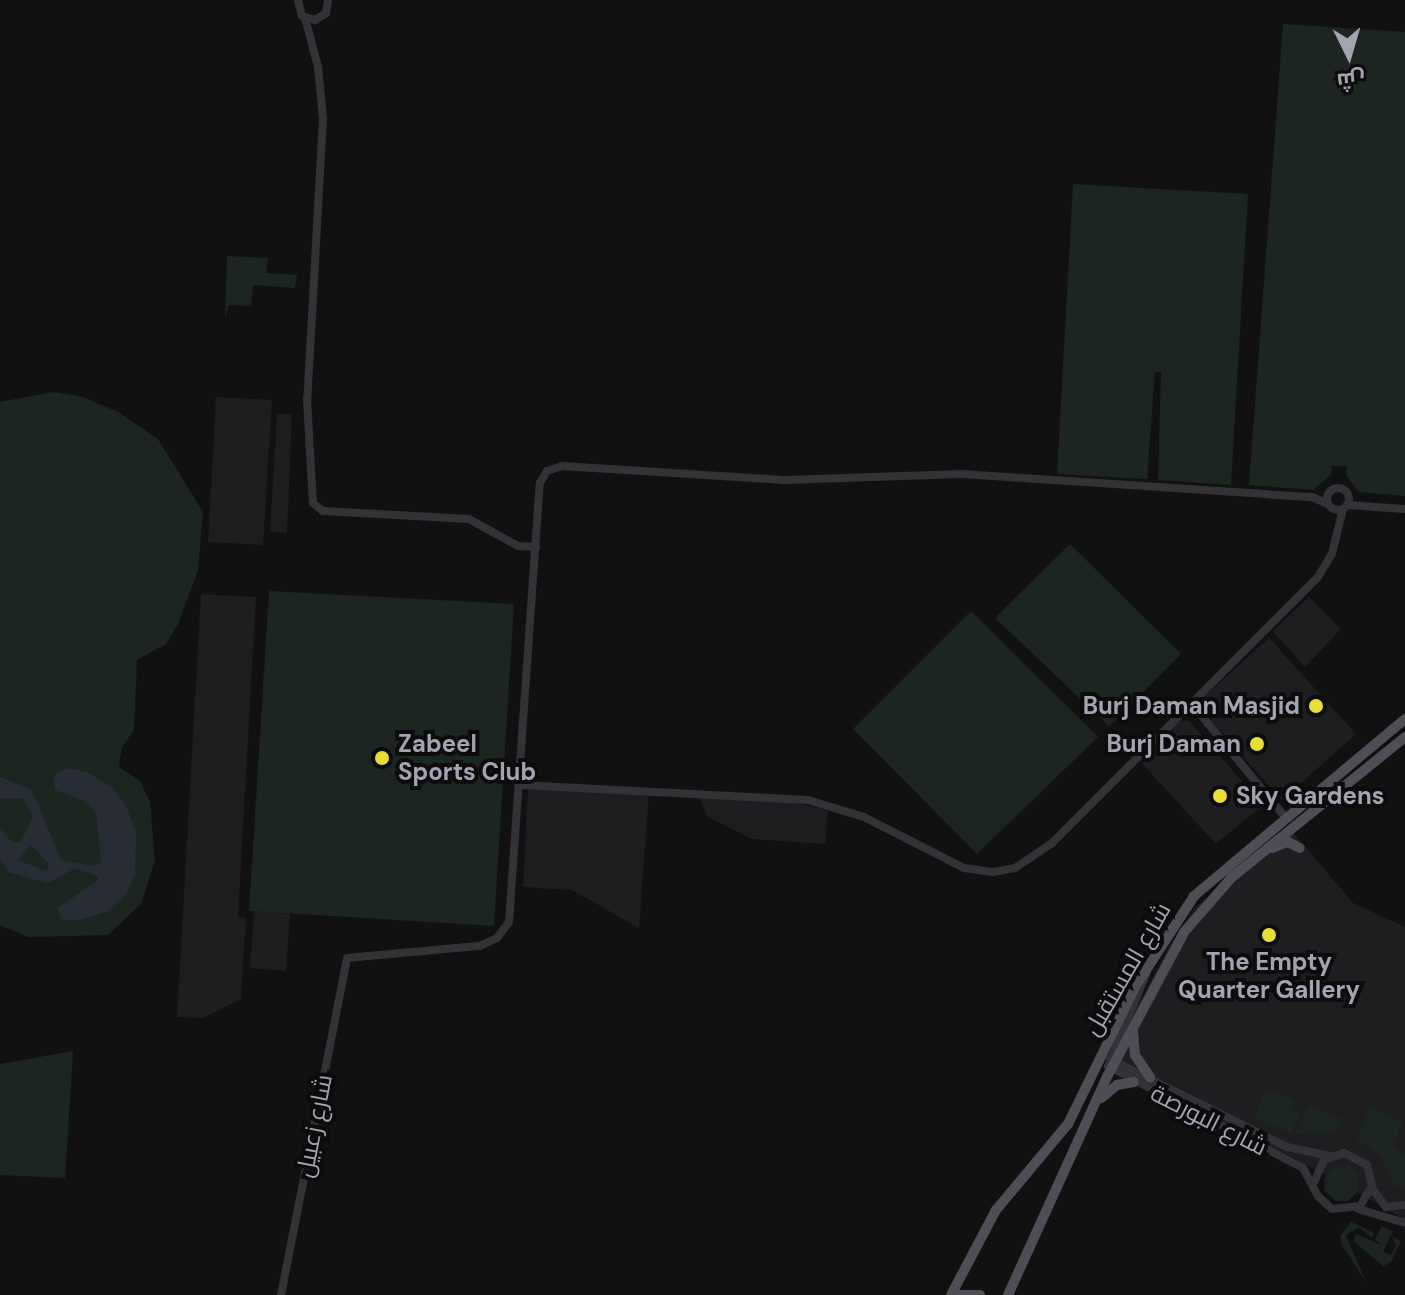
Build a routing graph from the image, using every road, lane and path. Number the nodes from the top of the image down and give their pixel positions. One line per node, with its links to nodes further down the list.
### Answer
1 (297, 0): 3 (street)
2 (328, 0): 4 (street)
3 (305, 18): 4 (street); 5 (street)
4 (320, 19): 5 (street)
5 (314, 47): 14 (street)
6 (1328, 492): 7 (street); 8 (street); 10 (street)
7 (1348, 495): 9 (street); 11 (street)
8 (1312, 497): 10 (street); 14 (street)
9 (1370, 504): 11 (street); 12 (street)
10 (1329, 505): 11 (street); 13 (street)
11 (1345, 507): 13 (street)
12 (1405, 509)
13 (1336, 527): 15 (street)
14 (536, 547): 19 (street)
15 (1191, 703): 19 (street); 20 (street)
16 (1405, 719): 18 (main road, شارع المستقبل)
17 (1405, 737): 21 (main road, شارع المستقبل)
18 (1333, 778): 20 (main road, شارع المستقبل); 21 (main road)
19 (521, 785): 39 (street, شارع زعبيل)
20 (1284, 816): 27 (main road, شارع المستقبل)
21 (1291, 829): 23 (main road, شارع المستقبل)
22 (1300, 848): 23 (main road)
23 (1266, 849): 25 (main road, شارع المستقبل)
24 (1184, 947): 25 (main road)
25 (1170, 955): 26 (main road, شارع المستقبل)
26 (1134, 1024): 27 (main road, شارع المستقبل); 28 (main road)
27 (1108, 1062): 28 (street, شارع البورصة); 29 (street, شارع البورصة); 30 (main road, شارع المستقبل); 40 (main road, شارع المستقبل)
28 (1150, 1077): 31 (street, شارع البورصة)
29 (1134, 1082): 30 (main road); 32 (street, شارع البورصة)
30 (1095, 1105): 38 (main road, شارع المستقبل)
31 (1331, 1156): 32 (street); 33 (street)
32 (1314, 1182): 36 (street)
33 (1372, 1186): 35 (street); 36 (street)
34 (1405, 1205): 35 (street)
35 (1386, 1207): 37 (street)
36 (1353, 1209): 37 (street)
37 (1405, 1220)
38 (1026, 1247): 43 (main road, شارع المستقبل); 44 (main road)
39 (281, 1295)
40 (951, 1295)
41 (957, 1295): 42 (main road)
42 (980, 1295)
43 (1008, 1295)
44 (1014, 1295)

